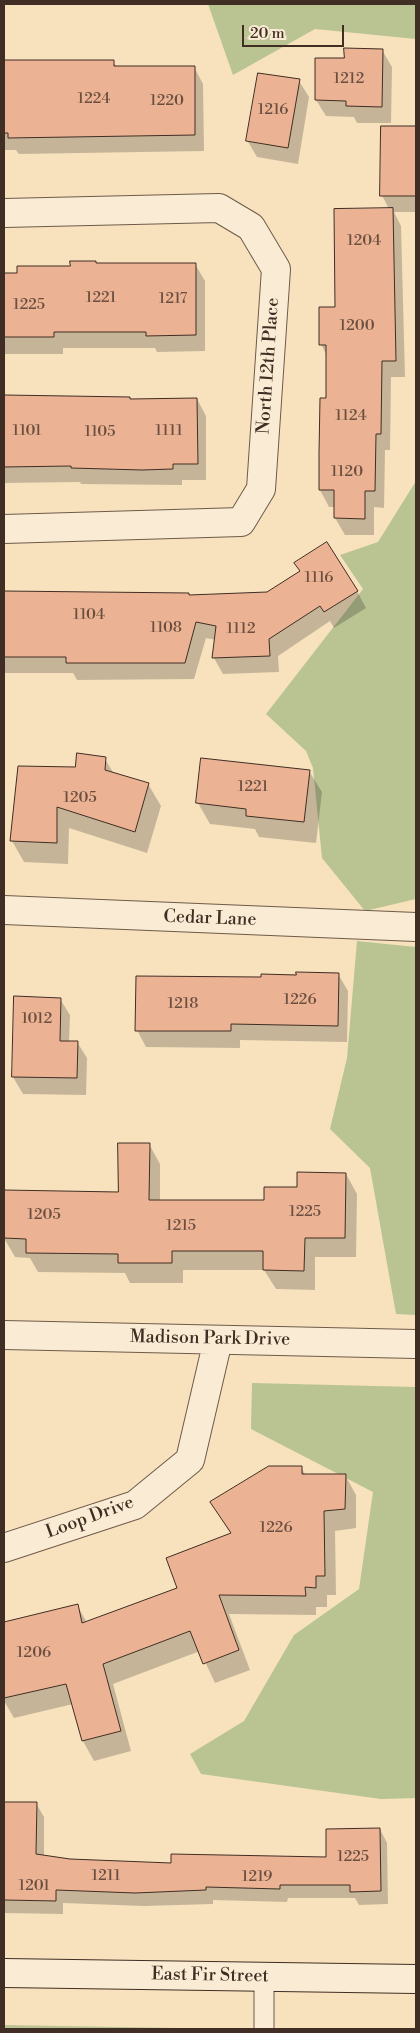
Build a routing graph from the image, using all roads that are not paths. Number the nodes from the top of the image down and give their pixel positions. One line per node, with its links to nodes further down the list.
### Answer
1 (4, 213): 2 (street, North 12th Place)
2 (4, 529)
3 (4, 910): 4 (street, Cedar Lane)
4 (416, 927)
5 (4, 1335): 6 (street, Madison Park Drive)
6 (218, 1340): 7 (street, Madison Park Drive); 8 (street, Loop Drive)
7 (416, 1344)
8 (4, 1548)
9 (4, 1972): 10 (street, East Fir Street)
10 (264, 1978): 11 (street, East Fir Street); 12 (lane)
11 (416, 1979)
12 (264, 2029)

